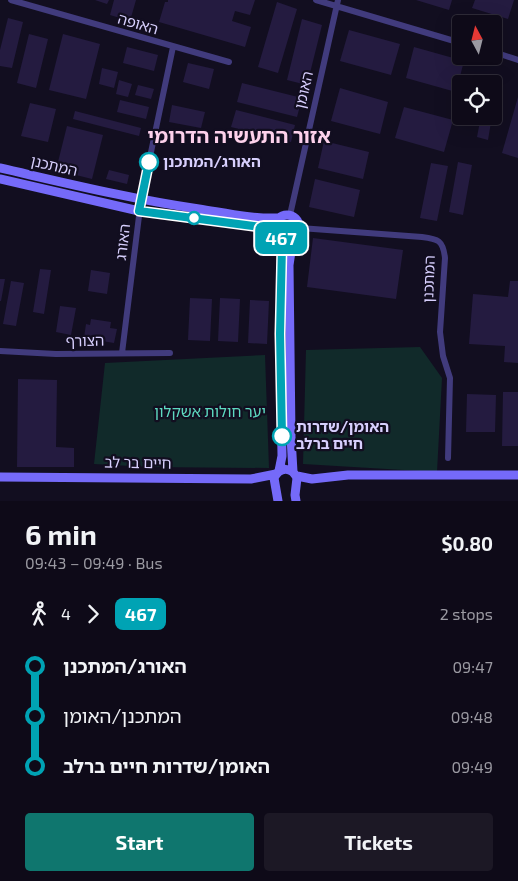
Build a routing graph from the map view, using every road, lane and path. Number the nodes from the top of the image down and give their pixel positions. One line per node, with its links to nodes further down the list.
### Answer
1 (11, 0): 5 (street, האופה)
2 (316, 0): 3 (street)
3 (337, 3): 4 (street); 13 (street, האומן)
4 (452, 40)
5 (174, 47): 8 (street, האופה); 11 (street, האורג)
6 (502, 55): 7 (street)
7 (518, 60)
8 (229, 62)
9 (0, 168): 11 (street, המתכנן)
10 (0, 179): 12 (street, המתכנן)
11 (141, 200): 12 (street, האורג); 14 (street, המתכנן)
12 (139, 211): 16 (street, המתכנן); 20 (street, האורג)
13 (290, 215): 14 (street); 15 (street)
14 (278, 218): 16 (street)
15 (300, 228): 18 (street); 22 (street, המתכנן)
16 (275, 230): 17 (street)
17 (280, 238): 18 (street); 23 (street)
18 (293, 238): 24 (street)
19 (0, 351): 20 (street, הצורף)
20 (122, 353): 21 (street, הצורף)
21 (170, 353)
22 (448, 458)
23 (277, 472): 24 (street, חיים בר לב); 26 (street, חיים בר לב); 27 (street)
24 (295, 474): 25 (street); 28 (street)
25 (518, 475)
26 (0, 477)
27 (278, 501)
28 (296, 501)

